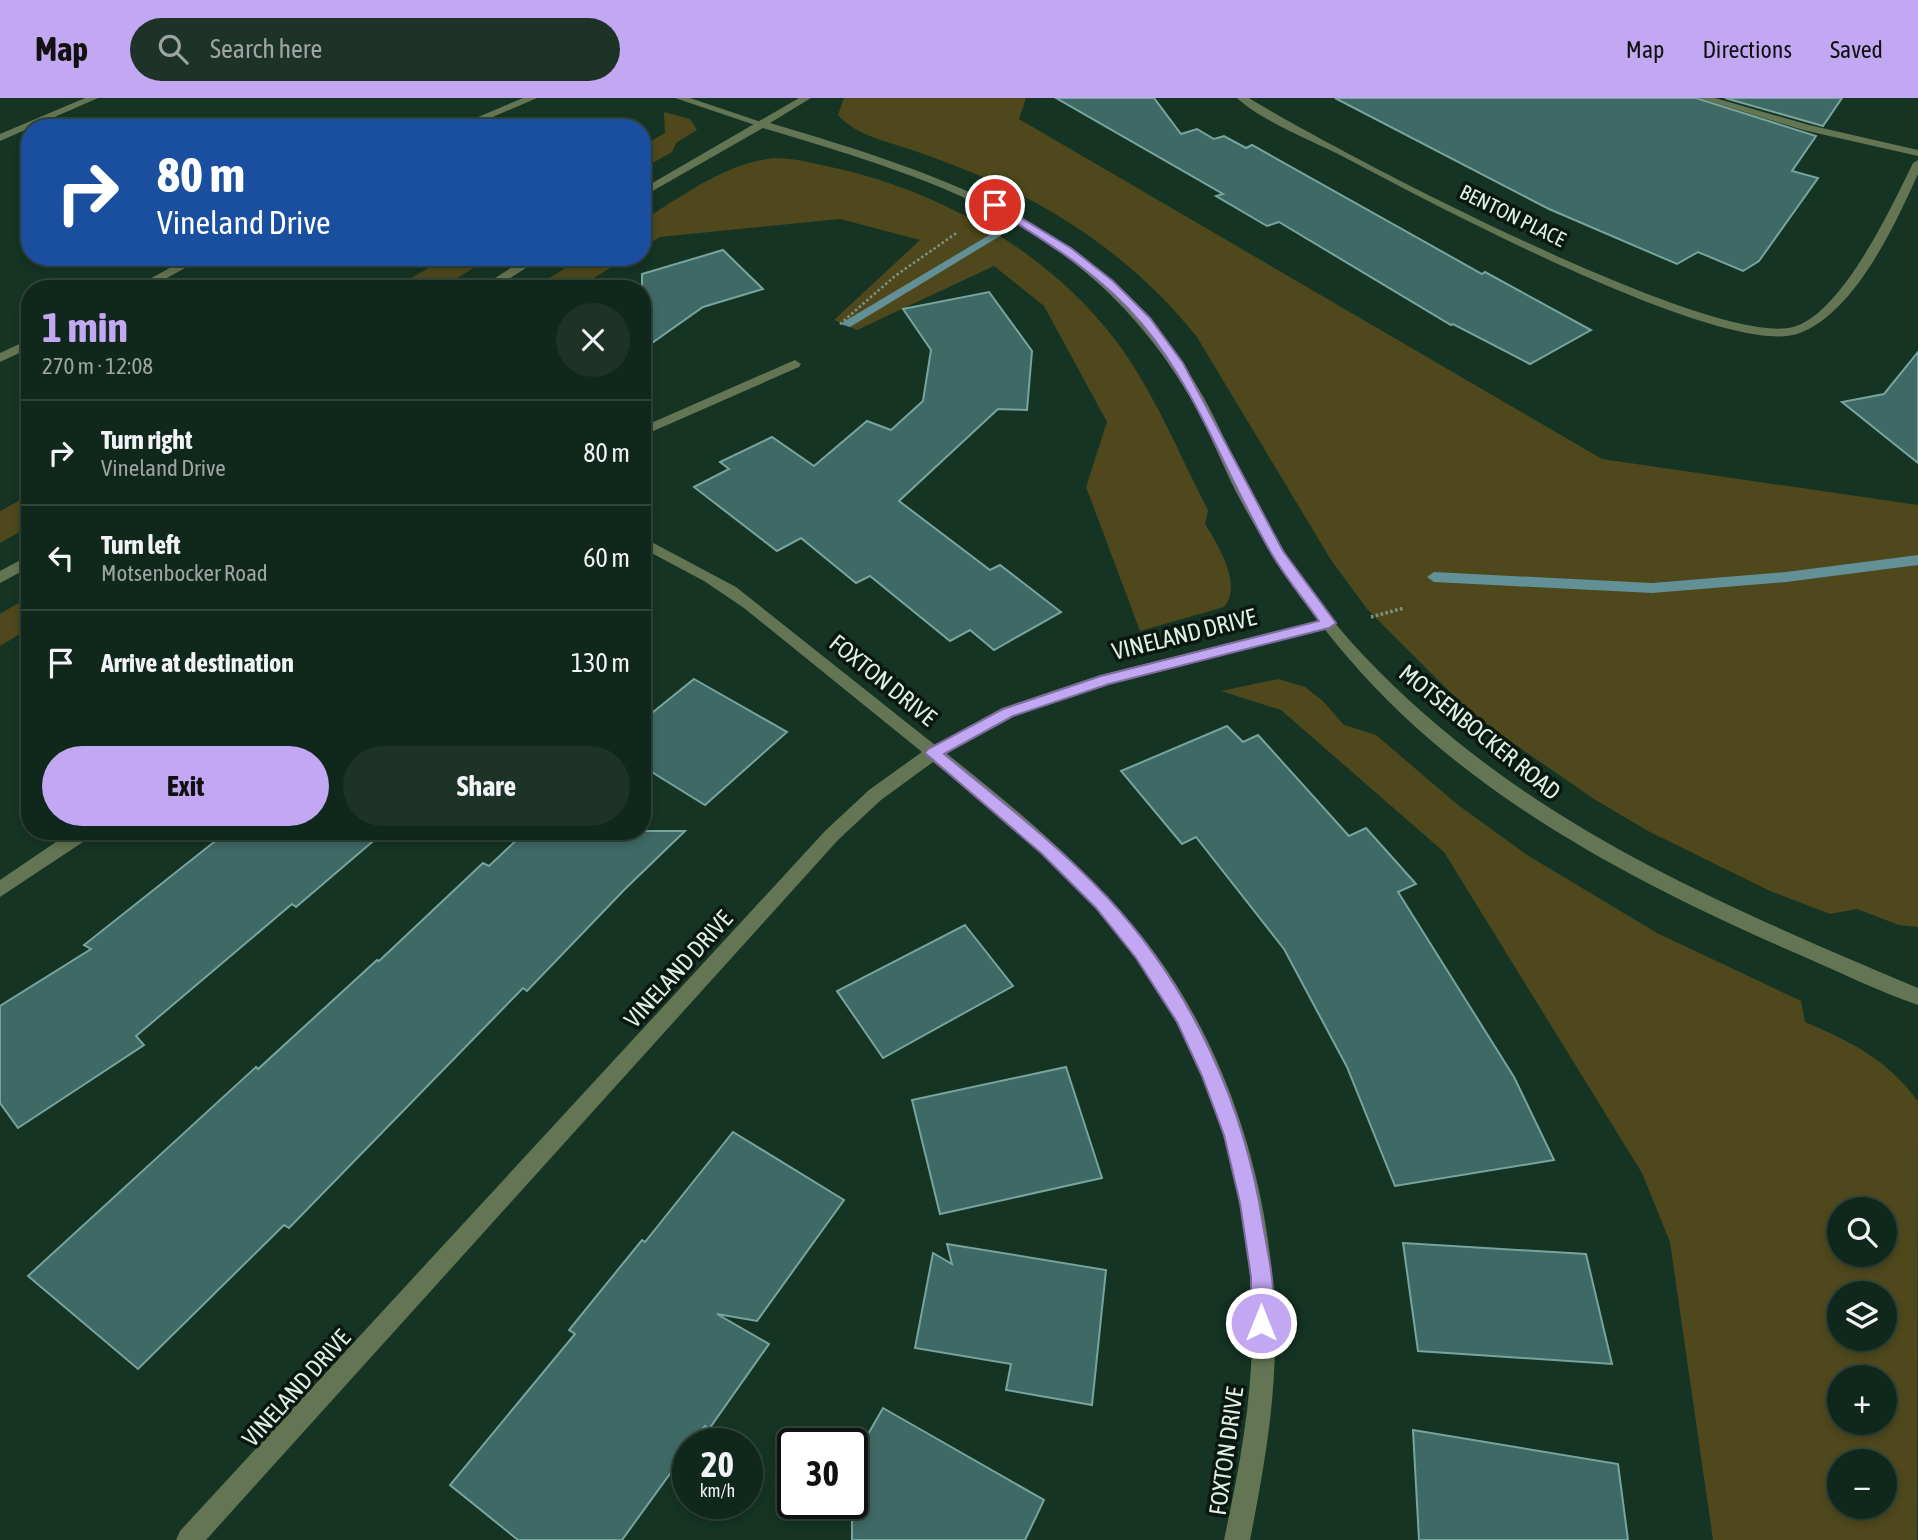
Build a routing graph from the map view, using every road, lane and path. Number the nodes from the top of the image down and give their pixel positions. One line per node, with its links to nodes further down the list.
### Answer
1 (93, 98): 7 (street)
2 (532, 98): 8 (street)
3 (680, 98): 9 (street, MOTSENBOCKER ROAD)
4 (806, 98): 9 (street)
5 (1241, 98): 13 (street, BENTON PLACE)
6 (1703, 98): 12 (street)
7 (44, 119)
8 (480, 119)
9 (762, 124): 14 (street); 30 (street, MOTSENBOCKER ROAD)
10 (21, 129): 11 (street)
11 (0, 138)
12 (1918, 153)
13 (1918, 163)
14 (651, 189)
15 (958, 232): 20 (path)
16 (182, 266): 18 (street)
17 (522, 266): 19 (street)
18 (155, 280)
19 (499, 280)
20 (840, 324)
21 (21, 348): 22 (street)
22 (0, 358)
23 (795, 364): 24 (street)
24 (651, 428)
25 (651, 547): 31 (street, FOXTON DRIVE)
26 (21, 565): 27 (street)
27 (0, 578)
28 (1404, 608): 29 (path)
29 (1371, 617)
30 (1329, 623): 31 (street, VINELAND DRIVE); 34 (street, MOTSENBOCKER ROAD)
31 (933, 753): 35 (street, VINELAND DRIVE); 36 (street, FOXTON DRIVE)
32 (73, 840): 33 (street)
33 (0, 890)
34 (1918, 997)
35 (189, 1540)
36 (1237, 1540)

